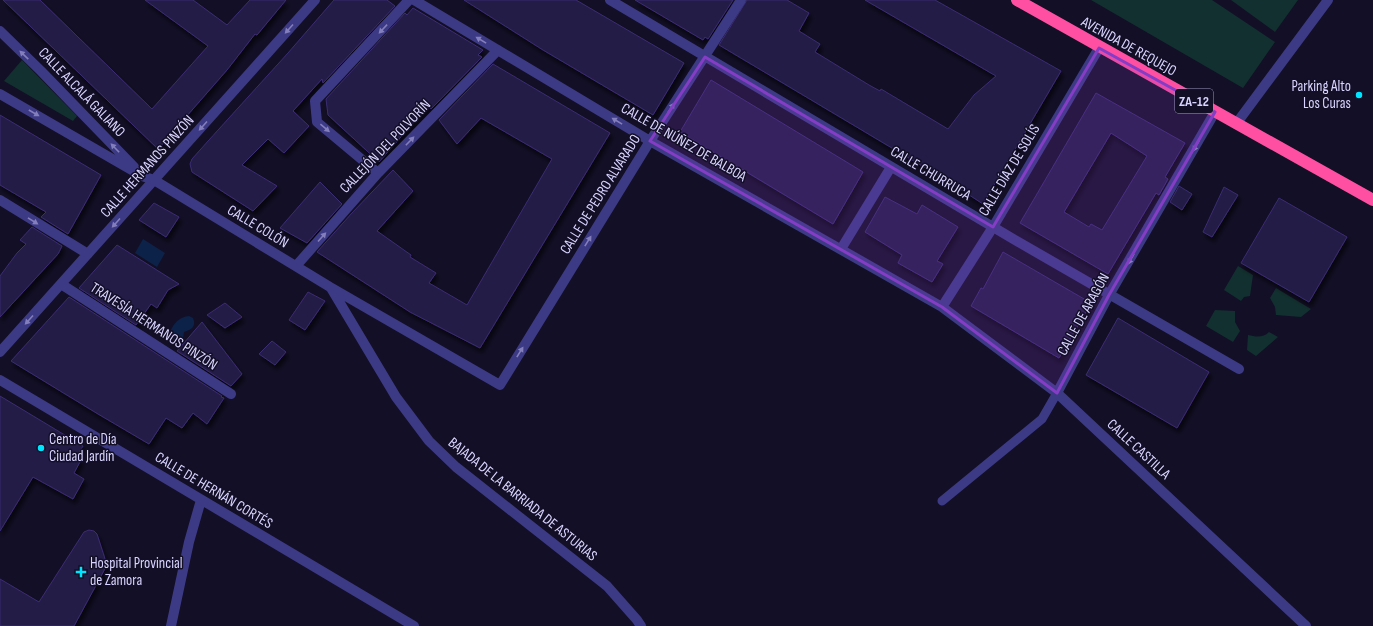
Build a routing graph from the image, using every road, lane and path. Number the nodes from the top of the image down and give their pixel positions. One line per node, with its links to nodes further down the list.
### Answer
1 (315, 0): 19 (street, CALLE HERMANOS PINZÓN, one-way to 19)
2 (409, 0): 17 (street, one-way to 17)
3 (414, 0): 10 (street, CALLE DE NÚÑEZ DE BALBOA, one-way to 3)
4 (610, 0): 11 (street, CALLE CHURRUCA)
5 (741, 0): 11 (street, CALLE DE PEDRO ALVARADO)
6 (1017, 0): 9 (highway, AVENIDA DE REQUEJO / ZA-12)
7 (1328, 0): 14 (street)
8 (0, 31): 18 (street, CALLE ALCALÁ GALIANO, one-way to 8)
9 (1099, 48): 13 (highway, AVENIDA DE REQUEJO / ZA-12); 22 (street, CALLE DÍAZ DE SOLÍS)
10 (498, 50): 15 (street, CALLE DE NÚÑEZ DE BALBOA, one-way to 10); 17 (street, CALLEJÓN DEL POLVORÍN, one-way to 10)
11 (705, 57): 15 (street, CALLE DE PEDRO ALVARADO, one-way to 11); 16 (street, CALLE CHURRUCA)
12 (0, 94): 18 (street, CALLE COLÓN, one-way to 18)
13 (1215, 112): 14 (highway, AVENIDA DE REQUEJO / ZA-12); 28 (street, CALLE DE ARAGÓN, one-way to 28)
14 (1236, 124): 21 (highway, AVENIDA DE REQUEJO / ZA-12)
15 (650, 140): 23 (street, CALLE DE NÚÑEZ DE BALBOA); 33 (street, CALLE DE PEDRO ALVARADO, one-way to 15)
16 (890, 167): 22 (street, CALLE CHURRUCA); 23 (street)
17 (378, 173): 25 (street, CALLEJÓN DEL POLVORÍN, one-way to 17)
18 (142, 176): 19 (street, CALLE COLÓN)
19 (154, 180): 24 (street, CALLE HERMANOS PINZÓN, one-way to 24); 25 (street, CALLE COLÓN)
20 (0, 200): 24 (street, one-way to 24)
21 (1373, 200)
22 (993, 227): 28 (street, CALLE CHURRUCA); 29 (street, CALLE DÍAZ DE SOLÍS)
23 (841, 249): 29 (street, CALLE DE NÚÑEZ DE BALBOA)
24 (88, 254): 26 (street, CALLE HERMANOS PINZÓN)
25 (296, 266): 27 (street, CALLE COLÓN)
26 (61, 284): 30 (street, CALLE HERMANOS PINZÓN, one-way to 30); 35 (street, TRAVESÍA HERMANOS PINZÓN)
27 (330, 287): 33 (street, CALLE COLÓN); 40 (street, BAJADA DE LA BARRIADA DE ASTURIAS)
28 (1110, 295): 31 (street, CALLE CHURRUCA); 34 (street, CALLE DE ARAGÓN)
29 (942, 307): 34 (street, CALLE CASTILLA)
30 (0, 352)
31 (1239, 369)
32 (0, 380): 36 (street, CALLE DE HERNÁN CORTÉS)
33 (500, 385)
34 (1057, 393): 37 (lane, CALLE DE ARAGÓN); 41 (street, CALLE CASTILLA)
35 (231, 394)
36 (201, 500): 38 (street); 39 (street, CALLE DE HERNÁN CORTÉS)
37 (942, 501)
38 (171, 626)
39 (414, 626)
40 (641, 626)
41 (1306, 626)

